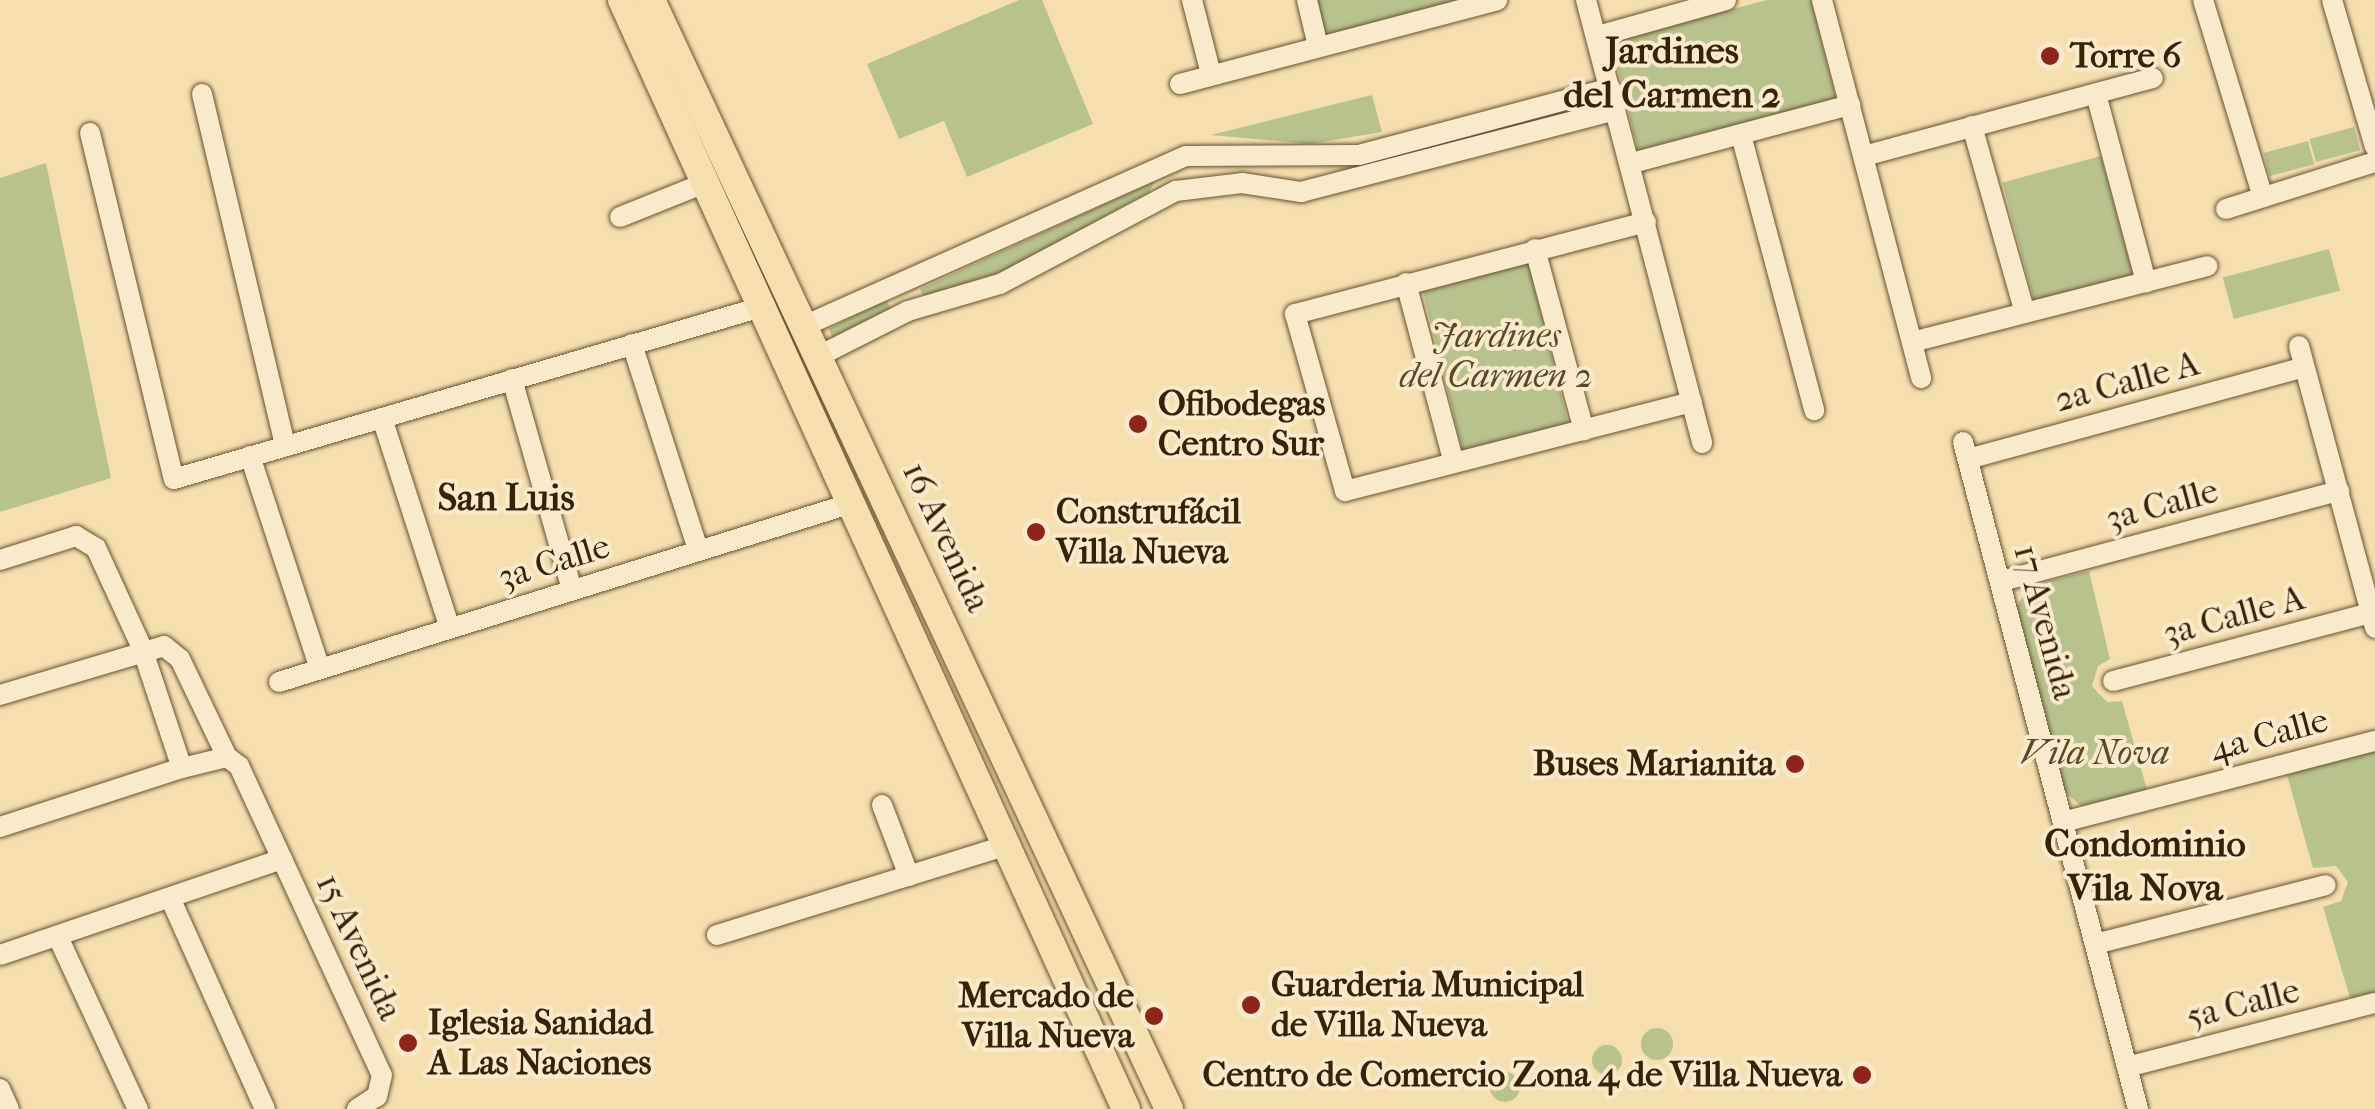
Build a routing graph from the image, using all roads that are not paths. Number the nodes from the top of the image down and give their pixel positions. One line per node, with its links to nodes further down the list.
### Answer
1 (622, 0): 34 (main road)
2 (651, 0): 49 (main road, 16 Avenida)
3 (1192, 0): 14 (street)
4 (1307, 0): 13 (street)
5 (1498, 0): 11 (street)
6 (1586, 0): 12 (street)
7 (1822, 0): 20 (street)
8 (2203, 0): 37 (street)
9 (2332, 0): 26 (street)
10 (1714, 2): 12 (street)
11 (1470, 4): 13 (street)
12 (1598, 36): 17 (street)
13 (1318, 46): 14 (street)
14 (1210, 74): 16 (street)
15 (2153, 78): 19 (street)
16 (1180, 84)
17 (1610, 88): 21 (street); 24 (street)
18 (202, 94): 60 (street)
19 (2096, 94): 22 (street); 43 (street)
20 (1850, 105): 25 (street); 29 (street)
21 (1616, 110): 24 (street); 30 (street)
22 (1972, 126): 29 (street); 48 (street)
23 (90, 133): 62 (street)
24 (1482, 134): 28 (street); 33 (street)
25 (1741, 135): 30 (street); 56 (street)
26 (2375, 146)
27 (1242, 152): 28 (street); 32 (street); 35 (street)
28 (1359, 154): 33 (street)
29 (1864, 156): 50 (street)
30 (1632, 162): 40 (street)
31 (2375, 162): 37 (street)
32 (1160, 165): 36 (street); 45 (street)
33 (1362, 177): 35 (street)
34 (707, 182): 39 (street); 46 (main road)
35 (1240, 183): 36 (street)
36 (1171, 193): 47 (street)
37 (2262, 197): 38 (street)
38 (2226, 209)
39 (620, 217)
40 (1646, 222): 41 (street); 55 (street)
41 (1535, 249): 44 (street); 58 (street)
42 (2208, 266): 43 (street)
43 (2146, 282): 48 (street)
44 (1406, 283): 63 (street); 63 (street)
45 (898, 284): 47 (street); 49 (street)
46 (765, 306): 51 (street); 65 (main road)
47 (908, 311): 52 (street)
48 (2025, 313): 50 (street)
49 (804, 326): 52 (main road, 16 Avenida)
50 (1912, 342): 53 (street)
51 (632, 344): 54 (street); 66 (street)
52 (819, 356): 71 (main road, 16 Avenida)
53 (1921, 378)
54 (512, 379): 57 (street); 69 (street)
55 (1692, 402): 58 (street); 59 (street)
56 (1814, 410)
57 (382, 418): 60 (street); 72 (street)
58 (1584, 430): 63 (street)
59 (1702, 443)
60 (285, 446): 62 (street)
61 (1965, 450): 64 (street, 2a Calle A); 68 (street, 17 Avenida)
62 (250, 456): 75 (street)
63 (1454, 463)
64 (2339, 491): 68 (street, 3a Calle); 70 (street)
65 (848, 504): 66 (street, 3a Calle); 73 (main road)
66 (698, 550): 69 (street, 3a Calle)
67 (0, 560): 74 (street)
68 (2002, 582): 83 (street, 17 Avenida)
69 (572, 590): 72 (street, 3a Calle)
70 (2373, 621): 76 (street, 3a Calle A)
71 (945, 622): 73 (main road); 102 (main road, 16 Avenida)
72 (450, 628): 75 (street, 3a Calle)
73 (912, 639): 85 (main road)
74 (142, 648): 78 (street); 80 (street, 15 Avenida); 81 (street)
75 (320, 669): 77 (street, 3a Calle)
76 (2114, 681)
77 (279, 682)
78 (0, 695)
79 (2375, 741): 83 (street, 4a Calle)
80 (228, 757): 81 (street); 86 (street, 15 Avenida)
81 (182, 768): 84 (street)
82 (882, 806): 87 (street)
83 (2064, 822): 92 (street, 17 Avenida)
84 (0, 827)
85 (1004, 846): 87 (street); 101 (main road)
86 (282, 859): 89 (street); 100 (street, 15 Avenida)
87 (909, 876): 90 (street)
88 (2326, 885): 92 (street)
89 (171, 900): 91 (street); 99 (street)
90 (717, 935)
91 (58, 936): 93 (street); 98 (street)
92 (2095, 944): 95 (street, 17 Avenida)
93 (0, 955)
94 (2375, 1004): 95 (street, 5a Calle)
95 (2127, 1067): 103 (street, 17 Avenida)
96 (0, 1089): 97 (street)
97 (9, 1109)
98 (138, 1109)
99 (265, 1109)
100 (358, 1109)
101 (1126, 1109)
102 (1169, 1109)
103 (2138, 1109)

